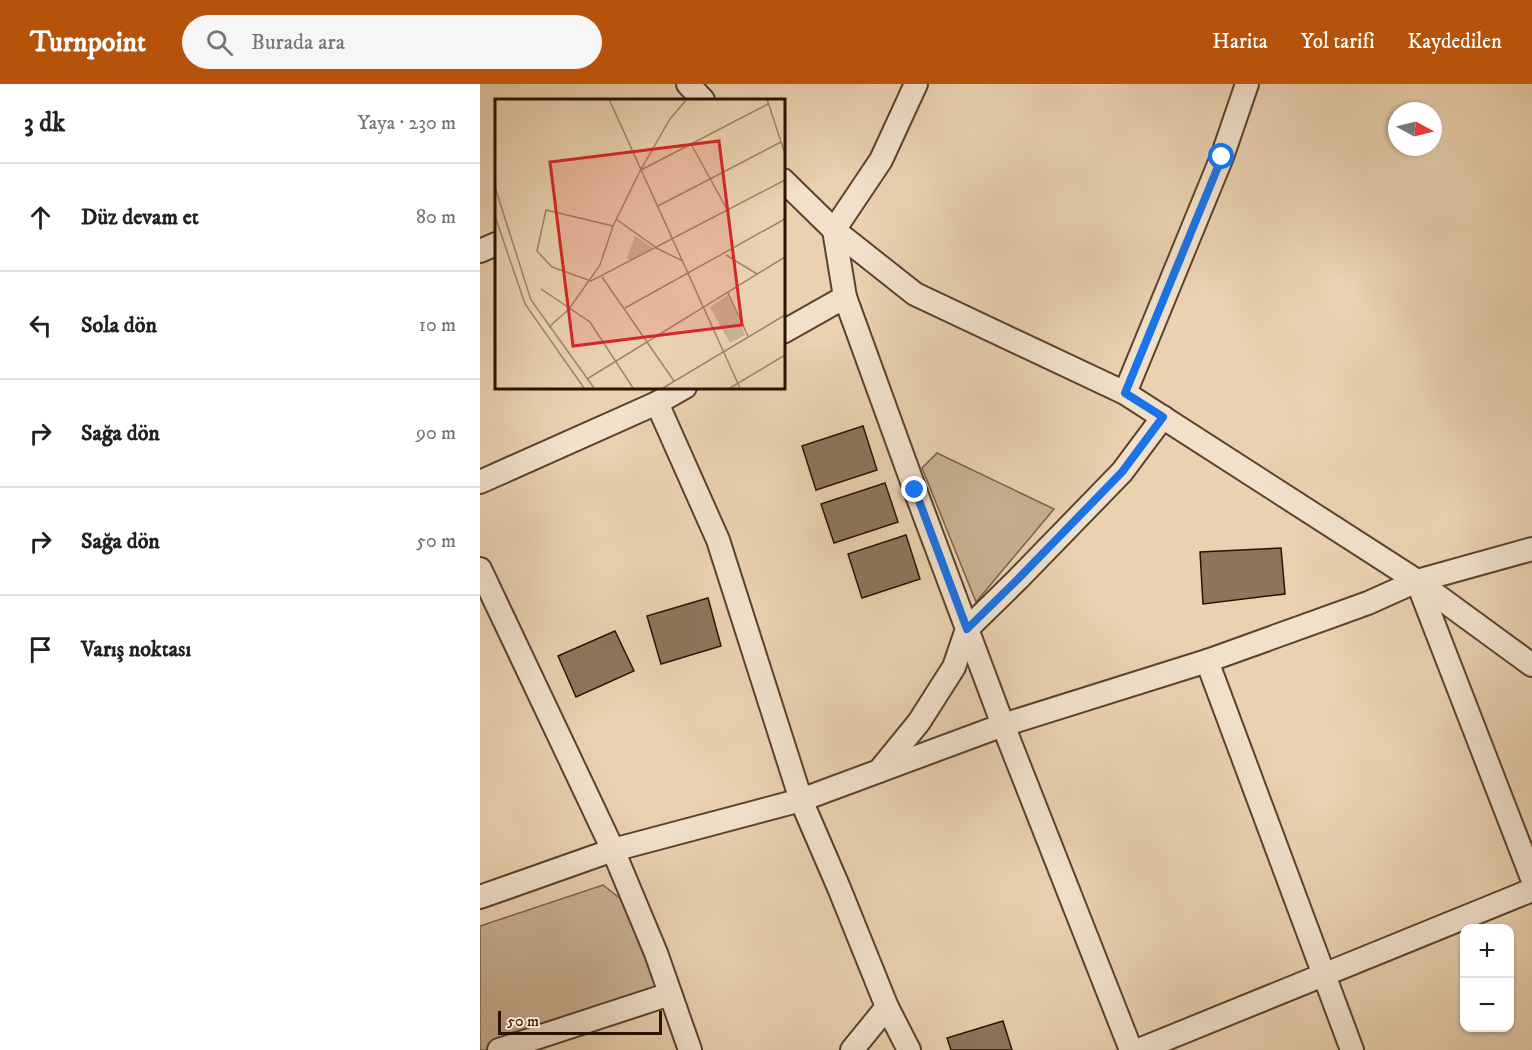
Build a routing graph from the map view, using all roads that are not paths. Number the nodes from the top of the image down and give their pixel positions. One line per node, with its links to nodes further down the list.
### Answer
1 (916, 84): 4 (street)
2 (1247, 84): 10 (street)
3 (784, 181): 4 (street)
4 (834, 230): 7 (street); 10 (street)
5 (495, 244): 6 (street)
6 (480, 251)
7 (845, 297): 8 (street); 17 (street)
8 (784, 331)
9 (683, 388): 11 (street)
10 (1125, 393): 12 (street)
11 (657, 403): 13 (street); 22 (street)
12 (1163, 417): 16 (street); 17 (street)
13 (480, 482)
14 (1532, 549): 16 (street)
15 (480, 569): 23 (street)
16 (1417, 580): 18 (street); 19 (street); 24 (street)
17 (967, 629): 20 (street); 21 (street)
18 (1207, 661): 20 (street); 27 (street)
19 (1532, 665)
20 (1003, 725): 21 (street); 34 (street)
21 (878, 771): 22 (street)
22 (801, 800): 23 (street); 29 (street)
23 (613, 850): 26 (street); 28 (street)
24 (1532, 878)
25 (1532, 890): 27 (street)
26 (480, 897)
27 (1324, 975): 35 (street); 36 (street)
28 (670, 994): 30 (street); 31 (street)
29 (886, 1007): 32 (street); 33 (street)
30 (499, 1050)
31 (690, 1050)
32 (852, 1050)
33 (909, 1050)
34 (1131, 1050)
35 (1139, 1050)
36 (1352, 1050)

